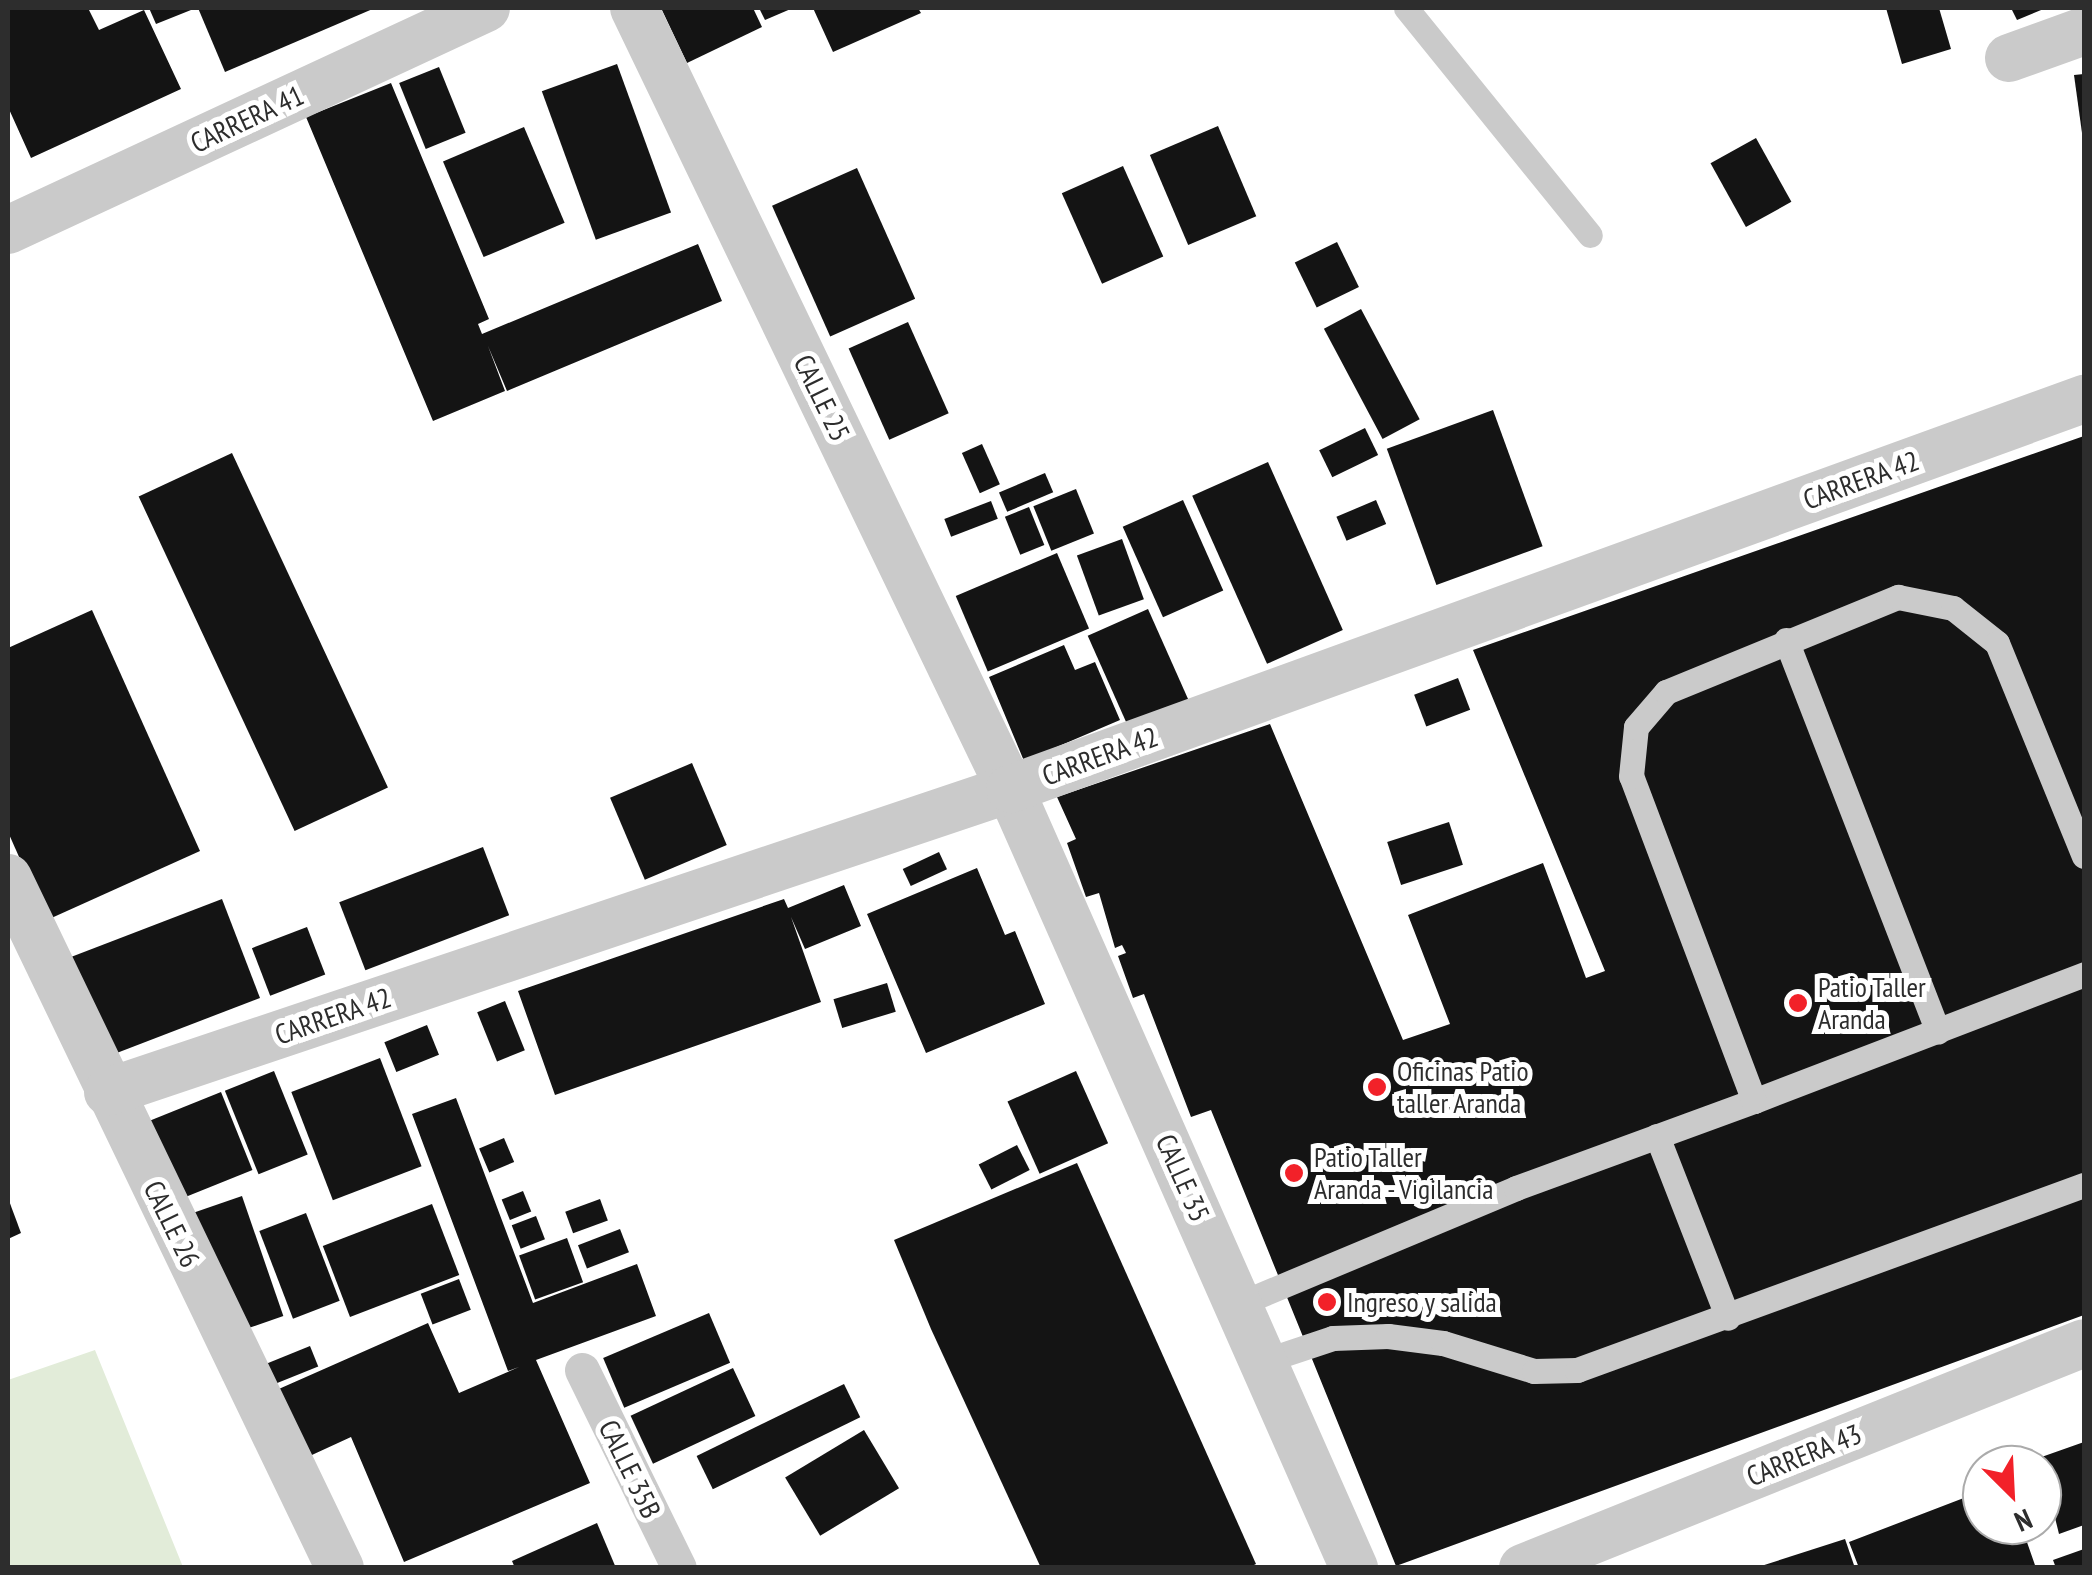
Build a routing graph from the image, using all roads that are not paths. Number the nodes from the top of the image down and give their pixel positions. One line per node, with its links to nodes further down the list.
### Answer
1 (486, 8): 6 (street, CARRERA 41)
2 (634, 8): 10 (street, CALLE 25)
3 (1406, 8): 7 (lane)
4 (2084, 32): 5 (street)
5 (2008, 58)
6 (8, 230)
7 (1590, 235)
8 (2084, 399): 10 (street, CARRERA 42)
9 (1786, 640): 11 (lane); 14 (lane); 16 (lane)
10 (1010, 789): 15 (street, CARRERA 42); 19 (street, CALLE 35)
11 (2084, 856)
12 (8, 878): 15 (street, CALLE 26)
13 (2084, 974): 14 (lane)
14 (1938, 1031): 16 (lane)
15 (108, 1092): 24 (street, CALLE 26)
16 (1754, 1101): 17 (lane)
17 (1657, 1136): 19 (lane); 20 (lane)
18 (2084, 1185): 20 (lane)
19 (1238, 1304): 22 (street, CALLE 35)
20 (1728, 1318): 22 (lane)
21 (2084, 1343): 27 (street, CARRERA 43)
22 (1264, 1361): 26 (street, CALLE 35)
23 (582, 1370): 25 (street, CALLE 35B)
24 (340, 1568)
25 (678, 1568)
26 (1354, 1568)
27 (1523, 1568)

